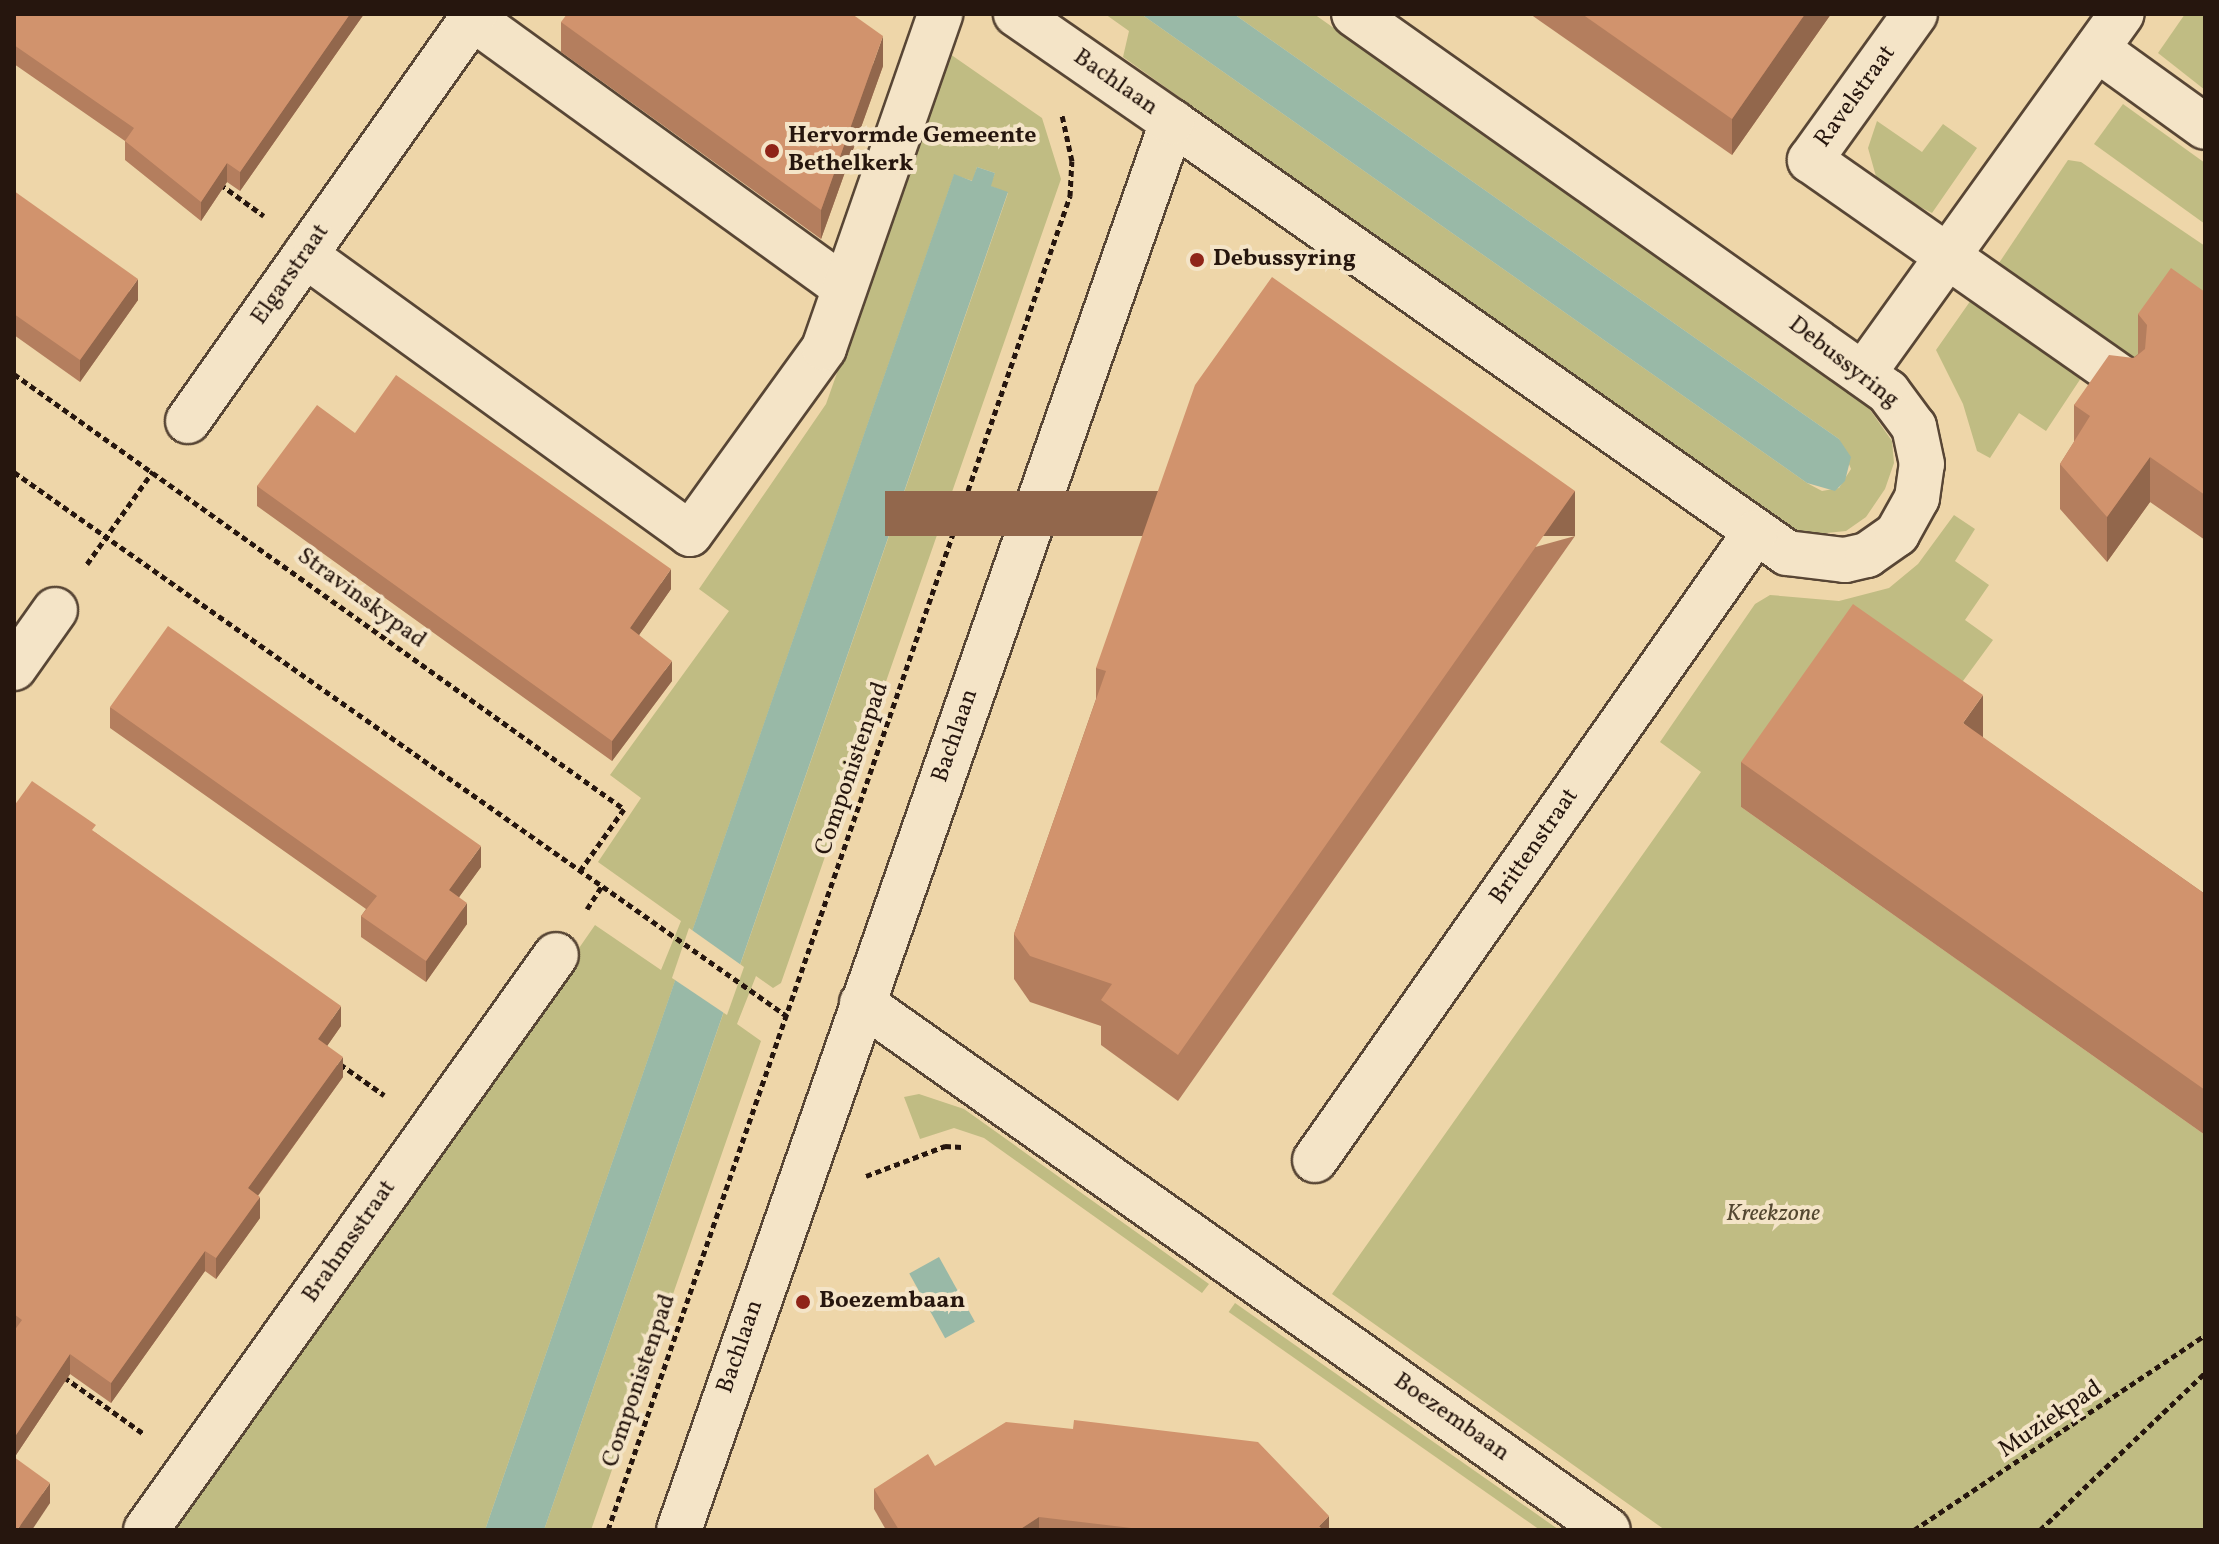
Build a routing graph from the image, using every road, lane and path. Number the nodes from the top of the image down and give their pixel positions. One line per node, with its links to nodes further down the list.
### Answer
1 (940, 14): 14 (street)
2 (1016, 14): 8 (street, Bachlaan)
3 (1354, 14): 16 (street, Debussyring)
4 (1915, 14): 13 (street, Ravelstraat)
5 (2122, 14): 7 (street)
6 (474, 16): 12 (street, Elgarstraat); 14 (street)
7 (2097, 49): 10 (street); 13 (street)
8 (1078, 57): 9 (street, Bachlaan); 28 (path, Componistenpad)
9 (1172, 122): 21 (street, Debussyring); 27 (street, Bachlaan)
10 (2205, 127)
11 (208, 176): 12 (path)
12 (307, 252): 14 (street); 18 (street, Elgarstraat)
13 (1948, 257): 16 (street); 17 (street)
14 (844, 287)
15 (14, 374): 20 (path, Stravinskypad)
16 (1863, 374): 21 (street, Debussyring)
17 (2124, 380)
18 (188, 421): 20 (path)
19 (14, 472): 22 (path)
20 (152, 472): 22 (path); 25 (path, Stravinskypad)
21 (1755, 533): 34 (street, Brittenstraat)
22 (106, 536): 25 (path)
23 (55, 610): 24 (street)
24 (14, 668)
25 (580, 871): 28 (path)
26 (556, 955): 30 (street, Brahmsstraat)
27 (862, 1003): 33 (street, Bachlaan); 42 (street, Boezembaan)
28 (787, 1016): 31 (path, Componistenpad)
29 (327, 1055): 30 (path)
30 (430, 1128): 38 (street, Brahmsstraat)
31 (743, 1137): 33 (path); 40 (path, Componistenpad)
32 (975, 1152): 33 (path)
33 (807, 1159): 41 (street, Bachlaan)
34 (1315, 1160)
35 (2205, 1335): 43 (path, Muziekpad)
36 (52, 1369): 38 (path)
37 (2205, 1373): 44 (path)
38 (190, 1467): 39 (street, Brahmsstraat)
39 (146, 1530)
40 (608, 1530)
41 (679, 1530)
42 (1608, 1530)
43 (1914, 1530)
44 (2040, 1530)

